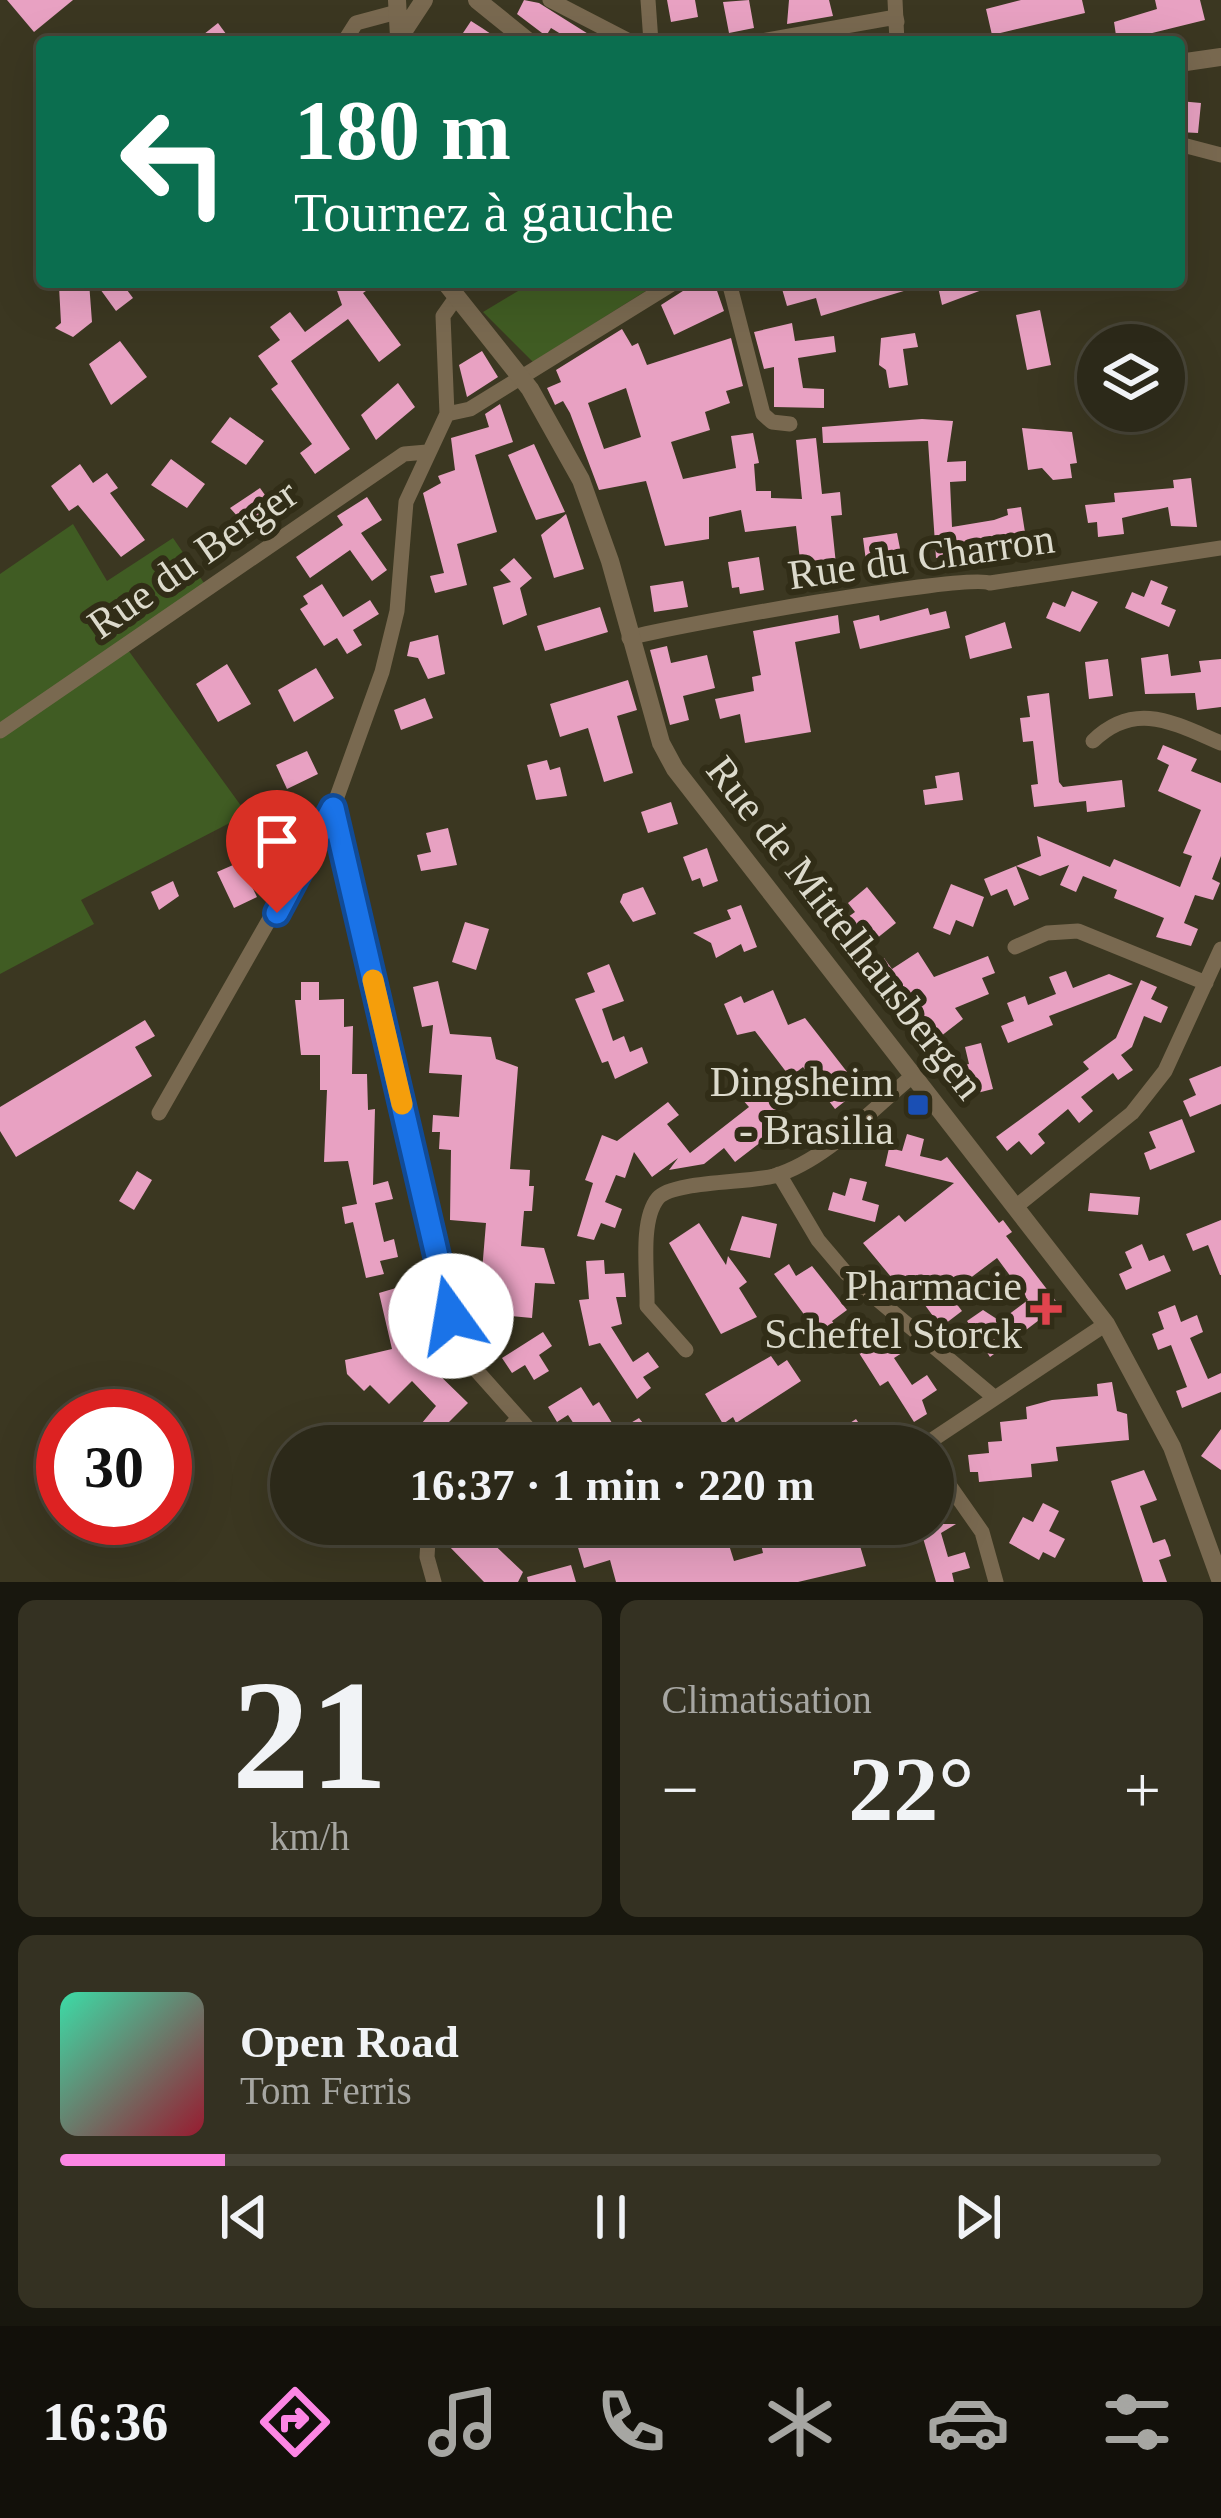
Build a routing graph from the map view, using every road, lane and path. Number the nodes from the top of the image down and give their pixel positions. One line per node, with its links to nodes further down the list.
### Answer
1 (424, 0): 10 (street)
2 (476, 0): 11 (street)
3 (550, 0): 12 (street)
4 (648, 0): 13 (street)
5 (896, 0): 7 (street)
6 (397, 6): 8 (street); 9 (street)
7 (897, 22): 14 (street); 15 (street)
8 (348, 36)
9 (399, 36)
10 (402, 36)
11 (521, 36)
12 (619, 36)
13 (651, 36)
14 (789, 36)
15 (897, 36)
16 (1221, 57): 17 (street)
17 (1185, 62)
18 (1185, 146): 19 (street)
19 (1221, 155)
20 (665, 288): 23 (street)
21 (731, 288): 25 (street)
22 (450, 291): 23 (street, Rue de Mittelhausbergen); 24 (street)
23 (522, 378): 24 (street); 28 (street, Rue de Mittelhausbergen)
24 (447, 414): 26 (street)
25 (790, 424)
26 (427, 452): 29 (street, Rue du Berger); 32 (street)
27 (1221, 548): 28 (street, Rue du Charron)
28 (629, 638): 36 (street, Rue de Mittelhausbergen)
29 (0, 730)
30 (1094, 741): 31 (street)
31 (1221, 743)
32 (333, 808): 37 (street); 43 (street)
33 (1015, 947): 35 (street)
34 (1221, 949): 35 (street)
35 (1206, 983): 39 (street)
36 (915, 1074): 38 (street); 39 (street, Rue de Mittelhausbergen)
37 (159, 1113)
38 (779, 1174): 41 (street); 42 (street)
39 (1018, 1205): 40 (street, Rue de Mittelhausbergen)
40 (1106, 1324): 42 (street); 49 (street, Rue de Mittelhausbergen)
41 (686, 1350)
42 (995, 1399): 46 (street)
43 (516, 1421): 44 (street); 45 (street)
44 (512, 1425)
45 (520, 1425)
46 (954, 1426)
47 (954, 1492): 51 (street)
48 (428, 1545): 50 (street)
49 (1221, 1581)
50 (434, 1582)
51 (996, 1582)

